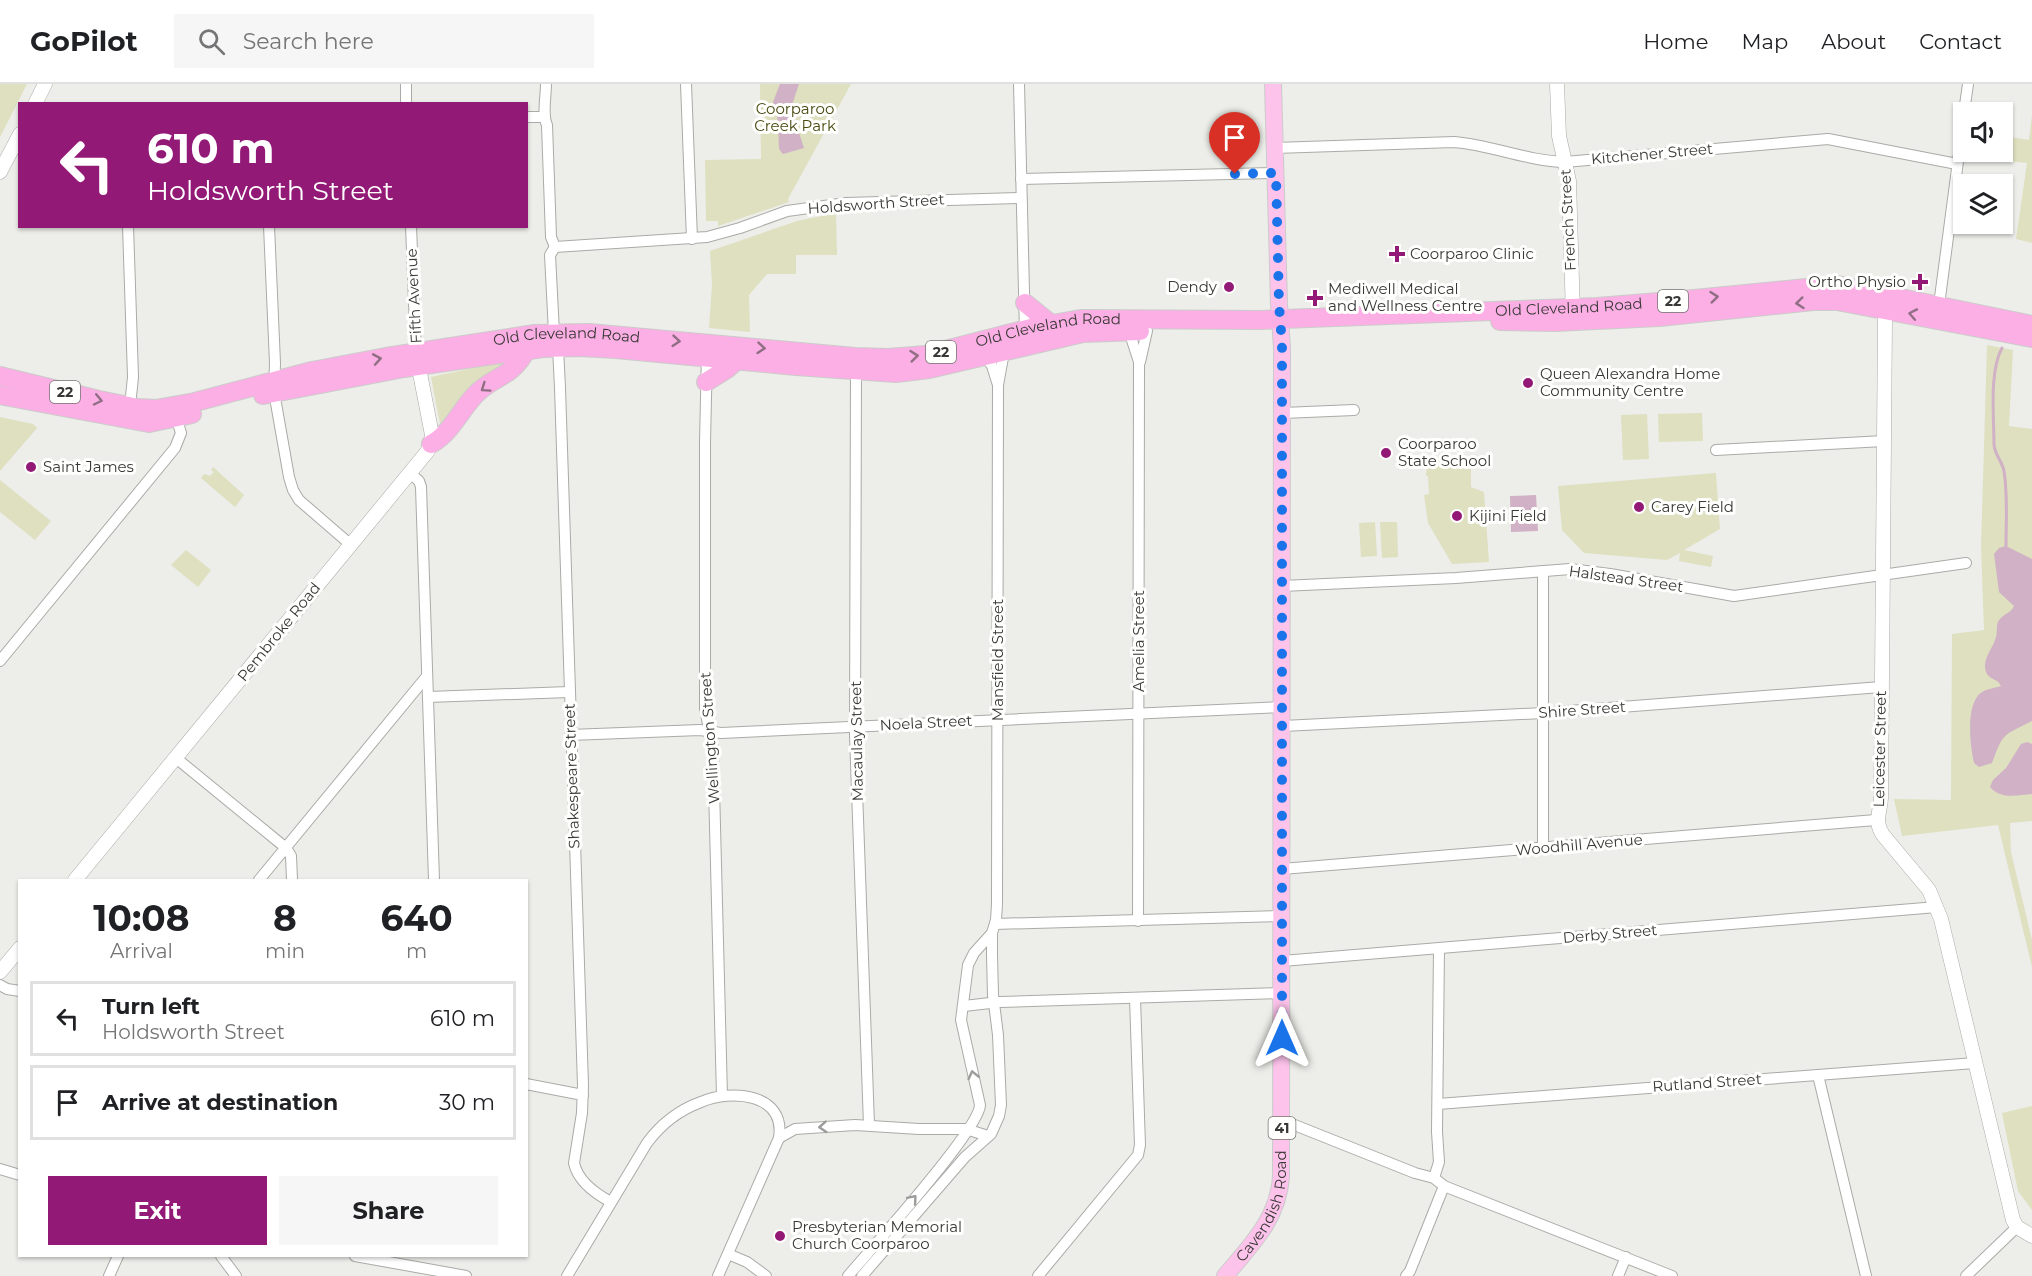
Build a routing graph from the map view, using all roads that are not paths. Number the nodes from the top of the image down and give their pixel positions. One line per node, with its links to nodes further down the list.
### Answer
1 (45, 84): 9 (street)
2 (406, 84): 10 (street)
3 (546, 84): 13 (street, Shakespeare Street)
4 (686, 84): 25 (street)
5 (1019, 84): 20 (street)
6 (1273, 84): 15 (main road, Cavendish Road / 41)
7 (1557, 84): 16 (street, French Street)
8 (1968, 84): 11 (street)
9 (36, 102)
10 (406, 102)
11 (1966, 102)
12 (528, 117): 13 (street)
13 (543, 117): 26 (street, Shakespeare Street)
14 (18, 138): 18 (street)
15 (1275, 148): 16 (street, Kitchener Street); 19 (main road, Cavendish Road / 41)
16 (1565, 162): 17 (street, Kitchener Street); 30 (street, French Street)
17 (1957, 164): 29 (street)
18 (0, 172)
19 (1276, 173): 20 (street); 32 (main road, Cavendish Road / 41)
20 (1022, 179): 21 (street)
21 (1021, 198): 25 (street, Holdsworth Street); 28 (street)
22 (128, 228): 50 (street)
23 (269, 228): 48 (street)
24 (411, 228): 41 (street, Fifth Avenue)
25 (692, 238): 26 (street, Holdsworth Street)
26 (555, 247): 37 (street, Shakespeare Street)
27 (1889, 302): 29 (highway, Old Cleveland Road / 22); 30 (highway, Old Cleveland Road / 22); 36 (highway, Old Cleveland Road / 22, one-way to 27); 54 (street, Leicester Street)
28 (1025, 303): 31 (highway); 35 (street)
29 (1939, 305): 33 (highway, Old Cleveland Road / 22)
30 (1573, 314): 32 (highway, Old Cleveland Road / 22)
31 (1051, 324): 32 (highway, Old Cleveland Road / 22); 35 (highway, Old Cleveland Road / 22)
32 (1281, 325): 34 (highway, Old Cleveland Road / 22); 53 (main road, Cavendish Road / 41)
33 (2032, 325)
34 (1138, 331): 35 (highway, Old Cleveland Road / 22); 43 (street, Amelia Street); 43 (street, Amelia Street)
35 (1025, 338): 40 (highway, Old Cleveland Road / 22); 44 (highway, Old Cleveland Road / 22, one-way to 35)
36 (2032, 338)
37 (556, 340): 38 (highway, Old Cleveland Road / 22); 39 (highway, Old Cleveland Road / 22); 41 (highway, Old Cleveland Road / 22); 66 (street, Shakespeare Street)
38 (527, 349): 41 (highway, Old Cleveland Road / 22); 55 (highway, one-way to 55)
39 (707, 351): 42 (highway, Old Cleveland Road / 22); 44 (highway, Old Cleveland Road / 22, one-way to 44); 46 (street, Wellington Street)
40 (995, 354): 44 (highway, Old Cleveland Road / 22); 47 (street, Mansfield Street); 47 (street, Mansfield Street)
41 (417, 359): 48 (highway, Old Cleveland Road / 22); 55 (street)
42 (736, 361): 44 (highway, Old Cleveland Road / 22); 46 (highway)
43 (1139, 362): 70 (street, Amelia Street)
44 (855, 364): 73 (street, Macaulay Street)
45 (0, 376): 50 (highway, Old Cleveland Road / 22, one-way to 50)
46 (706, 382): 74 (street, Wellington Street)
47 (998, 385): 71 (street, Mansfield Street)
48 (274, 386): 52 (highway, Old Cleveland Road / 22); 58 (street)
49 (0, 395): 52 (highway, Old Cleveland Road / 22)
50 (130, 406): 52 (highway, Old Cleveland Road / 22)
51 (1354, 410): 53 (street)
52 (175, 413): 63 (street)
53 (1283, 413): 62 (main road, Cavendish Road / 41)
54 (1884, 441): 56 (street); 61 (street, Leicester Street)
55 (431, 444): 57 (street, Pembroke Road)
56 (1716, 450)
57 (410, 473): 58 (street, Pembroke Road); 64 (street)
58 (351, 545): 76 (street, Pembroke Road)
59 (1966, 563): 61 (street, Halstead Street)
60 (1543, 571): 61 (street, Halstead Street); 62 (street, Halstead Street); 69 (street)
61 (1882, 574): 65 (street, Leicester Street)
62 (1282, 586): 68 (main road, Cavendish Road / 41)
63 (0, 661)
64 (427, 676): 67 (street); 78 (street)
65 (1881, 687): 69 (street, Shire Street); 77 (street, Leicester Street)
66 (569, 692): 67 (street); 75 (street, Shakespeare Street)
67 (428, 697): 84 (street)
68 (1282, 707): 70 (street, Noela Street); 72 (main road, Cavendish Road / 41)
69 (1543, 713): 72 (street, Shire Street); 79 (street)
70 (1138, 714): 71 (street, Noela Street); 87 (street, Amelia Street)
71 (998, 720): 73 (street, Noela Street); 88 (street, Mansfield Street)
72 (1283, 726): 80 (main road, Cavendish Road / 41)
73 (856, 727): 74 (street, Noela Street); 106 (street, Macaulay Street)
74 (710, 732): 75 (street, Noela Street); 103 (street, Wellington Street)
75 (570, 735): 102 (street, Shakespeare Street)
76 (176, 758): 78 (street); 81 (street, Pembroke Road)
77 (1876, 820): 79 (street, Woodhill Avenue); 85 (street, Leicester Street)
78 (286, 848): 82 (street); 83 (street)
79 (1543, 848): 80 (street, Woodhill Avenue)
80 (1282, 869): 86 (main road, Cavendish Road / 41)
81 (76, 879)
82 (260, 879)
83 (292, 879)
84 (434, 879)
85 (1937, 908): 89 (street, Derby Street); 99 (street, Leicester Street)
86 (1282, 916): 87 (street); 91 (main road, Cavendish Road / 41)
87 (1138, 921): 88 (street)
88 (993, 929): 97 (street, Mansfield Street); 98 (street)
89 (1439, 948): 91 (street, Derby Street); 104 (street)
90 (18, 950): 92 (street)
91 (1282, 961): 95 (main road, Cavendish Road / 41)
92 (0, 972)
93 (0, 985): 94 (street)
94 (18, 991)
95 (1282, 993): 96 (street); 105 (main road, Cavendish Road / 41)
96 (1135, 998): 97 (street); 130 (street)
97 (994, 1003): 98 (street); 108 (street, Mansfield Street)
98 (964, 1006): 107 (street, one-way to 98)
99 (1976, 1063): 100 (street, Rutland Street); 115 (street, Leicester Street)
100 (1818, 1075): 104 (street, Rutland Street); 135 (street)
101 (528, 1084): 102 (street)
102 (583, 1095): 114 (street, Shakespeare Street)
103 (722, 1096): 109 (street); 114 (street)
104 (1438, 1104): 112 (street)
105 (1282, 1120): 112 (street); 131 (main road, Cavendish Road / 41)
106 (869, 1125): 107 (street); 109 (street, one-way to 109)
107 (969, 1129): 108 (street); 128 (street, one-way to 107)
108 (988, 1136): 129 (street)
109 (779, 1138): 117 (street)
110 (0, 1169): 111 (street)
111 (18, 1174)
112 (1434, 1178): 113 (street)
113 (1444, 1186): 121 (street); 132 (street)
114 (611, 1202): 125 (street)
115 (2017, 1227): 116 (street); 136 (street)
116 (2032, 1236)
117 (728, 1254): 126 (street); 127 (street)
118 (118, 1257): 122 (street)
119 (222, 1257): 123 (street)
120 (361, 1257): 124 (street)
121 (1626, 1257): 133 (street); 134 (street)
122 (109, 1276)
123 (236, 1276)
124 (466, 1276)
125 (567, 1276)
126 (718, 1276)
127 (766, 1276)
128 (848, 1276)
129 (862, 1276)
130 (1038, 1276)
131 (1225, 1276)
132 (1406, 1276)
133 (1617, 1276)
134 (1672, 1276)
135 (1866, 1276)
136 (1966, 1276)

